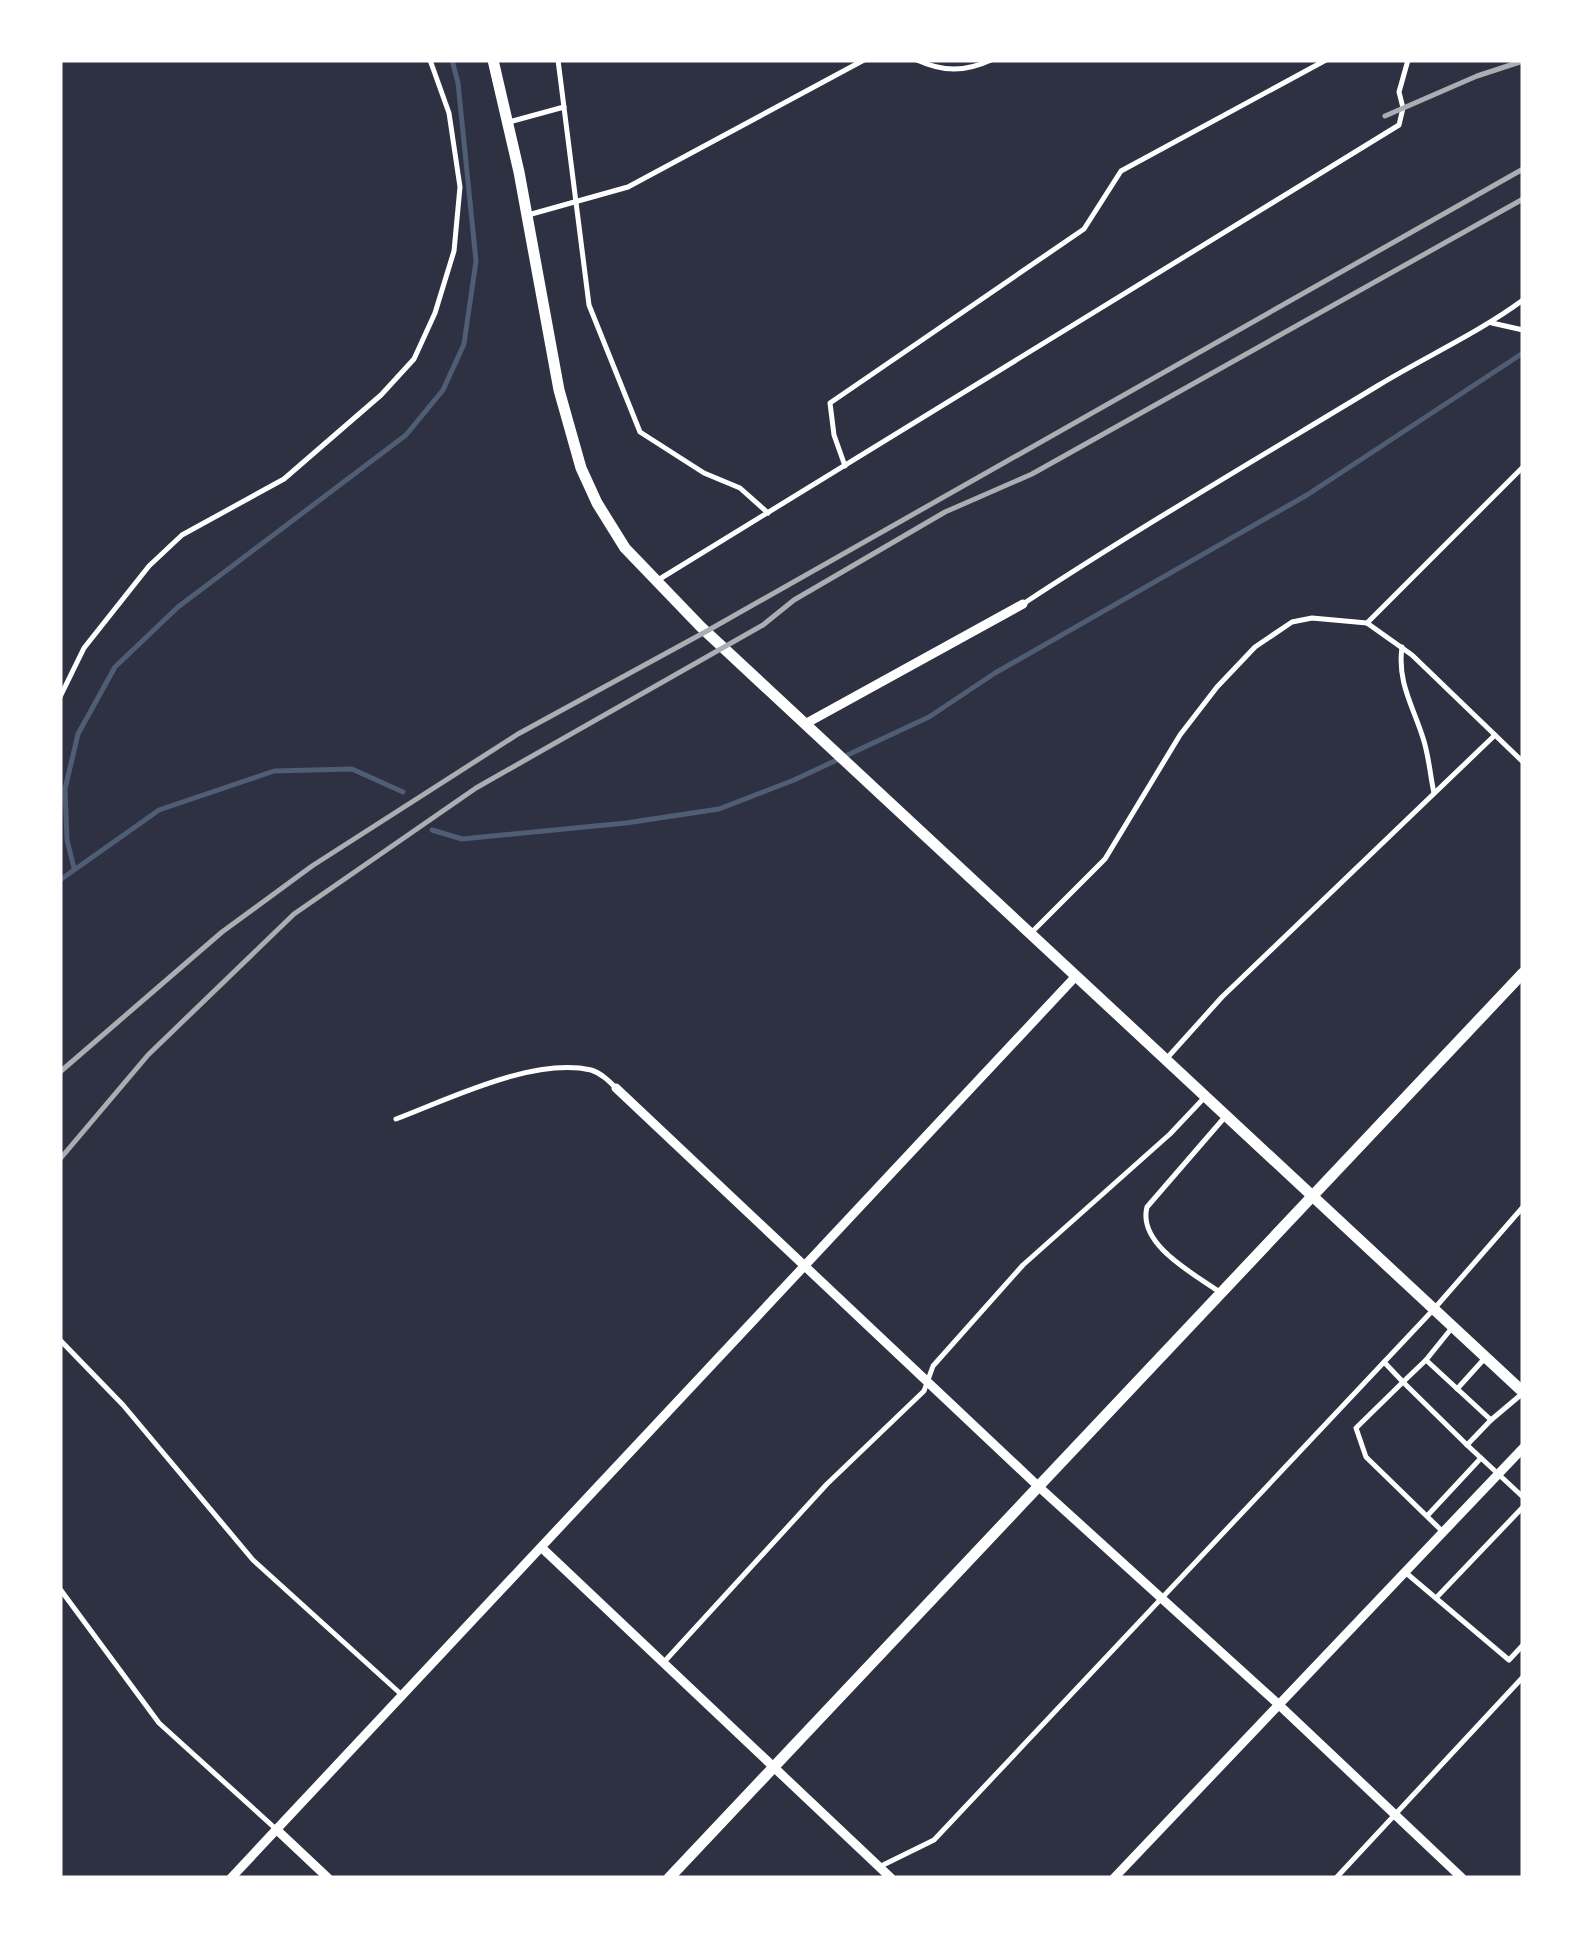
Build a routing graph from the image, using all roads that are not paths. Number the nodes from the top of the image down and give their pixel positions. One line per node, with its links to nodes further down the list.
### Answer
1 (430, 60): 23 (lane)
2 (493, 60): 10 (street)
3 (558, 60): 9 (lane)
4 (864, 60): 11 (lane)
5 (918, 60): 6 (lane)
6 (991, 60)
7 (1326, 60): 16 (lane)
8 (1408, 60): 16 (lane)
9 (564, 106): 10 (lane); 11 (lane)
10 (509, 122): 12 (street)
11 (576, 203): 12 (lane); 18 (lane)
12 (527, 215): 19 (street)
13 (1523, 300): 14 (lane)
14 (1492, 323): 15 (lane); 20 (lane)
15 (1523, 330)
16 (845, 466): 18 (lane)
17 (1523, 466): 21 (lane)
18 (768, 514): 19 (lane)
19 (656, 582): 24 (street)
20 (1023, 604): 24 (street)
21 (1367, 622): 22 (lane); 28 (lane)
22 (1402, 647): 25 (lane); 27 (lane)
23 (60, 697)
24 (805, 724): 28 (street)
25 (1496, 735): 26 (lane); 27 (lane)
26 (1523, 762)
27 (1434, 793): 31 (lane)
28 (1031, 933): 30 (street)
29 (1523, 973): 36 (street)
30 (1076, 976): 31 (street); 38 (street)
31 (1166, 1060): 33 (street)
32 (616, 1088): 35 (lane); 38 (street)
33 (1206, 1096): 34 (street); 46 (lane)
34 (1226, 1115): 36 (street); 39 (lane)
35 (396, 1119)
36 (1313, 1196): 39 (street); 40 (street)
37 (1523, 1207): 40 (lane)
38 (805, 1264): 46 (street); 62 (street)
39 (1221, 1294): 55 (street)
40 (1434, 1309): 41 (street); 45 (lane)
41 (1453, 1326): 43 (street); 44 (lane)
42 (60, 1340): 70 (lane)
43 (1486, 1357): 48 (lane); 49 (street)
44 (1426, 1360): 47 (lane); 48 (lane)
45 (1384, 1362): 47 (lane); 65 (lane)
46 (928, 1382): 55 (street); 68 (lane)
47 (1404, 1382): 51 (lane); 58 (lane)
48 (1457, 1389): 50 (lane)
49 (1523, 1392): 50 (lane)
50 (1491, 1420): 51 (lane)
51 (1467, 1446): 53 (lane)
52 (1523, 1448): 54 (street)
53 (1480, 1458): 54 (lane); 58 (lane)
54 (1498, 1474): 56 (lane); 61 (street)
55 (1039, 1487): 65 (street); 72 (street)
56 (1523, 1497)
57 (1523, 1507): 59 (lane)
58 (1427, 1516): 61 (lane)
59 (1514, 1516): 60 (lane); 66 (lane)
60 (1523, 1525)
61 (1442, 1531): 63 (street)
62 (542, 1548): 68 (street); 70 (street)
63 (1404, 1571): 66 (lane); 71 (street)
64 (60, 1589): 74 (lane)
65 (1160, 1597): 71 (street); 75 (lane)
66 (1436, 1598): 67 (lane)
67 (1523, 1645)
68 (663, 1663): 72 (street)
69 (1523, 1676): 73 (lane)
70 (402, 1696): 74 (street)
71 (1277, 1703): 73 (street); 80 (street)
72 (772, 1767): 75 (street); 78 (street)
73 (1396, 1815): 81 (lane); 82 (street)
74 (277, 1830): 76 (street); 77 (street)
75 (879, 1866): 79 (street)
76 (231, 1878)
77 (328, 1878)
78 (668, 1878)
79 (891, 1878)
80 (1114, 1878)
81 (1336, 1878)
82 (1462, 1878)

